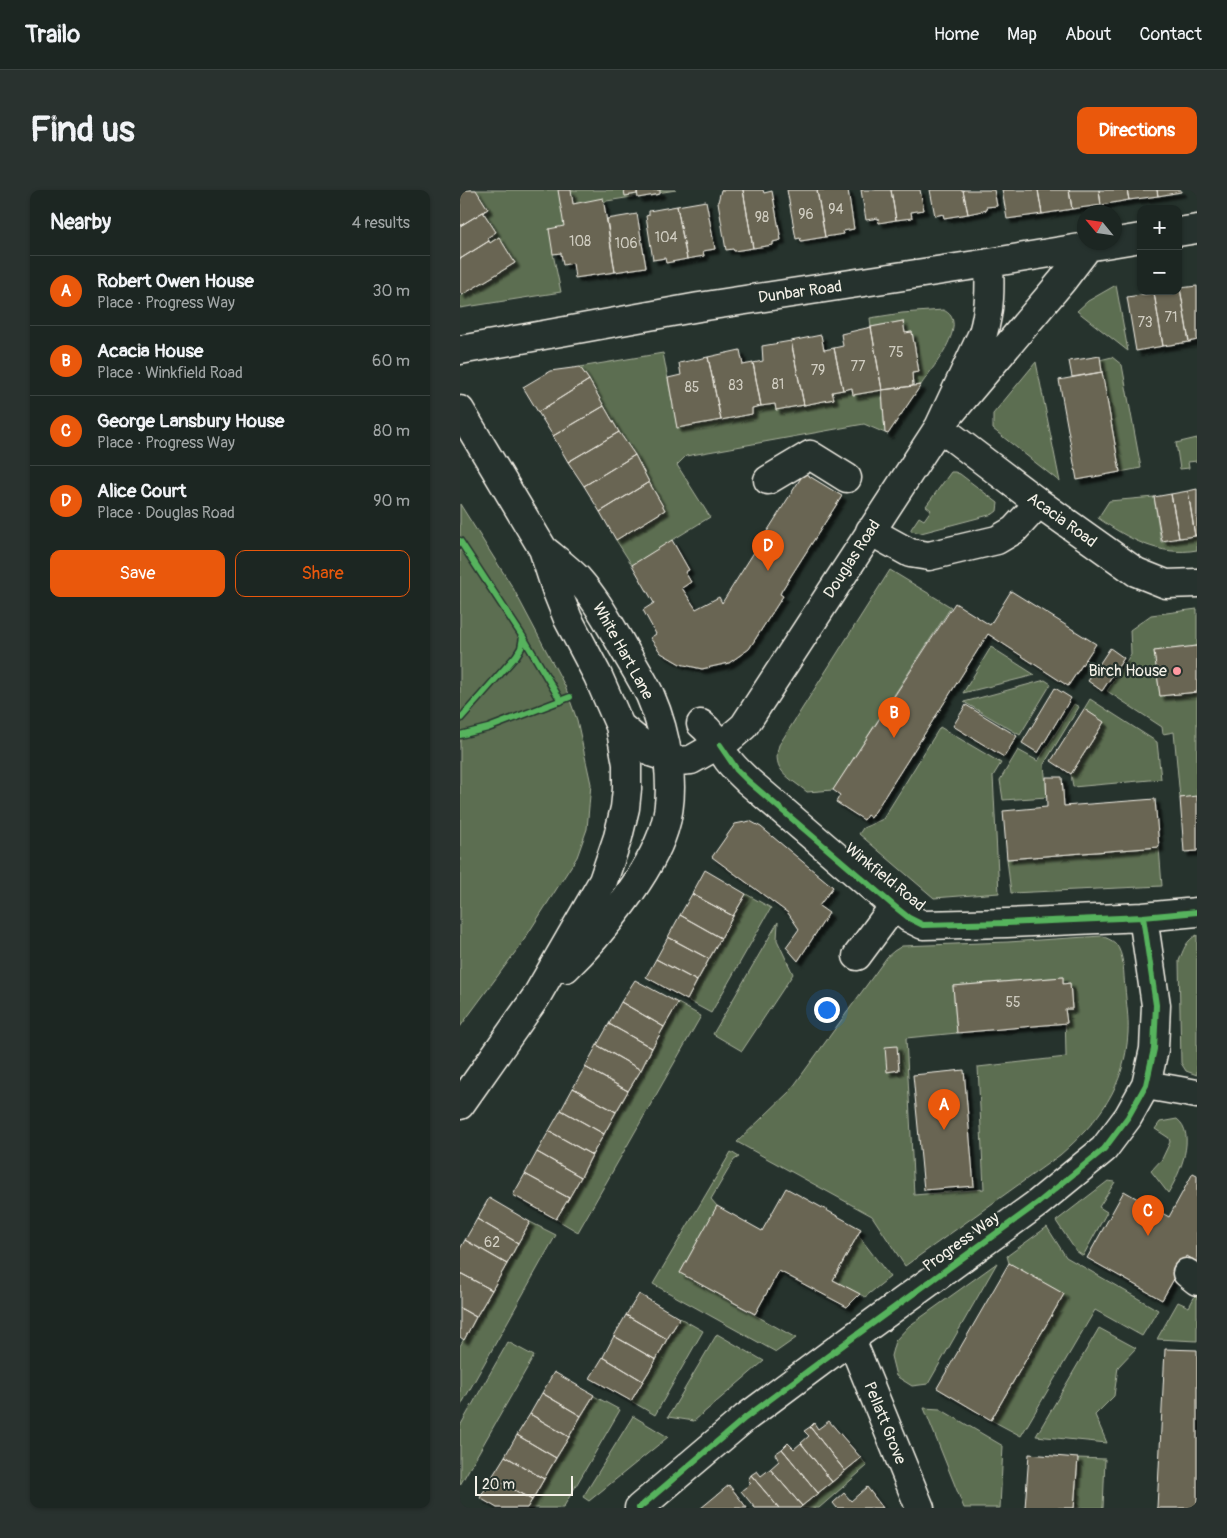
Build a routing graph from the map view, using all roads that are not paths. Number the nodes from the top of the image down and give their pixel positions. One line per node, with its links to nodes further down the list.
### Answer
1 (1197, 229): 2 (street)
2 (1182, 231)
3 (1137, 239): 4 (street, Dunbar Road)
4 (1122, 242)
5 (1077, 250): 7 (street, Dunbar Road)
6 (1086, 250): 10 (street, Douglas Road)
7 (989, 263): 8 (street, Dunbar Road); 10 (street, Douglas Road)
8 (460, 350)
9 (460, 410): 15 (street, White Hart Lane)
10 (939, 427): 13 (street, Acacia Road); 14 (street, Douglas Road)
11 (847, 478): 12 (street)
12 (768, 480)
13 (1039, 503): 14 (street); 16 (street, Acacia Road)
14 (870, 531): 17 (street, Douglas Road)
15 (543, 549): 18 (street, White Hart Lane); 20 (street, White Hart Lane)
16 (1197, 583)
17 (767, 691): 19 (street, Douglas Road); 21 (street, Douglas Road)
18 (650, 696): 19 (street, Douglas Road); 22 (street, White Hart Lane)
19 (701, 724): 21 (street, Winkfield Road)
20 (620, 726): 22 (street); 27 (street, White Hart Lane)
21 (720, 745): 22 (street, Douglas Road); 23 (street, Winkfield Road)
22 (680, 760): 27 (street, White Hart Lane)
23 (894, 906): 25 (street, Winkfield Road); 26 (street)
24 (1197, 912): 25 (street, Winkfield Road)
25 (1143, 917): 28 (street, Progress Way)
26 (857, 956)
27 (536, 996): 30 (street, White Hart Lane)
28 (1146, 1085): 29 (street); 31 (street, Progress Way)
29 (1197, 1094)
30 (460, 1105)
31 (851, 1339): 32 (street, Progress Way); 33 (street, Pellatt Grove)
32 (639, 1508)
33 (920, 1508)

